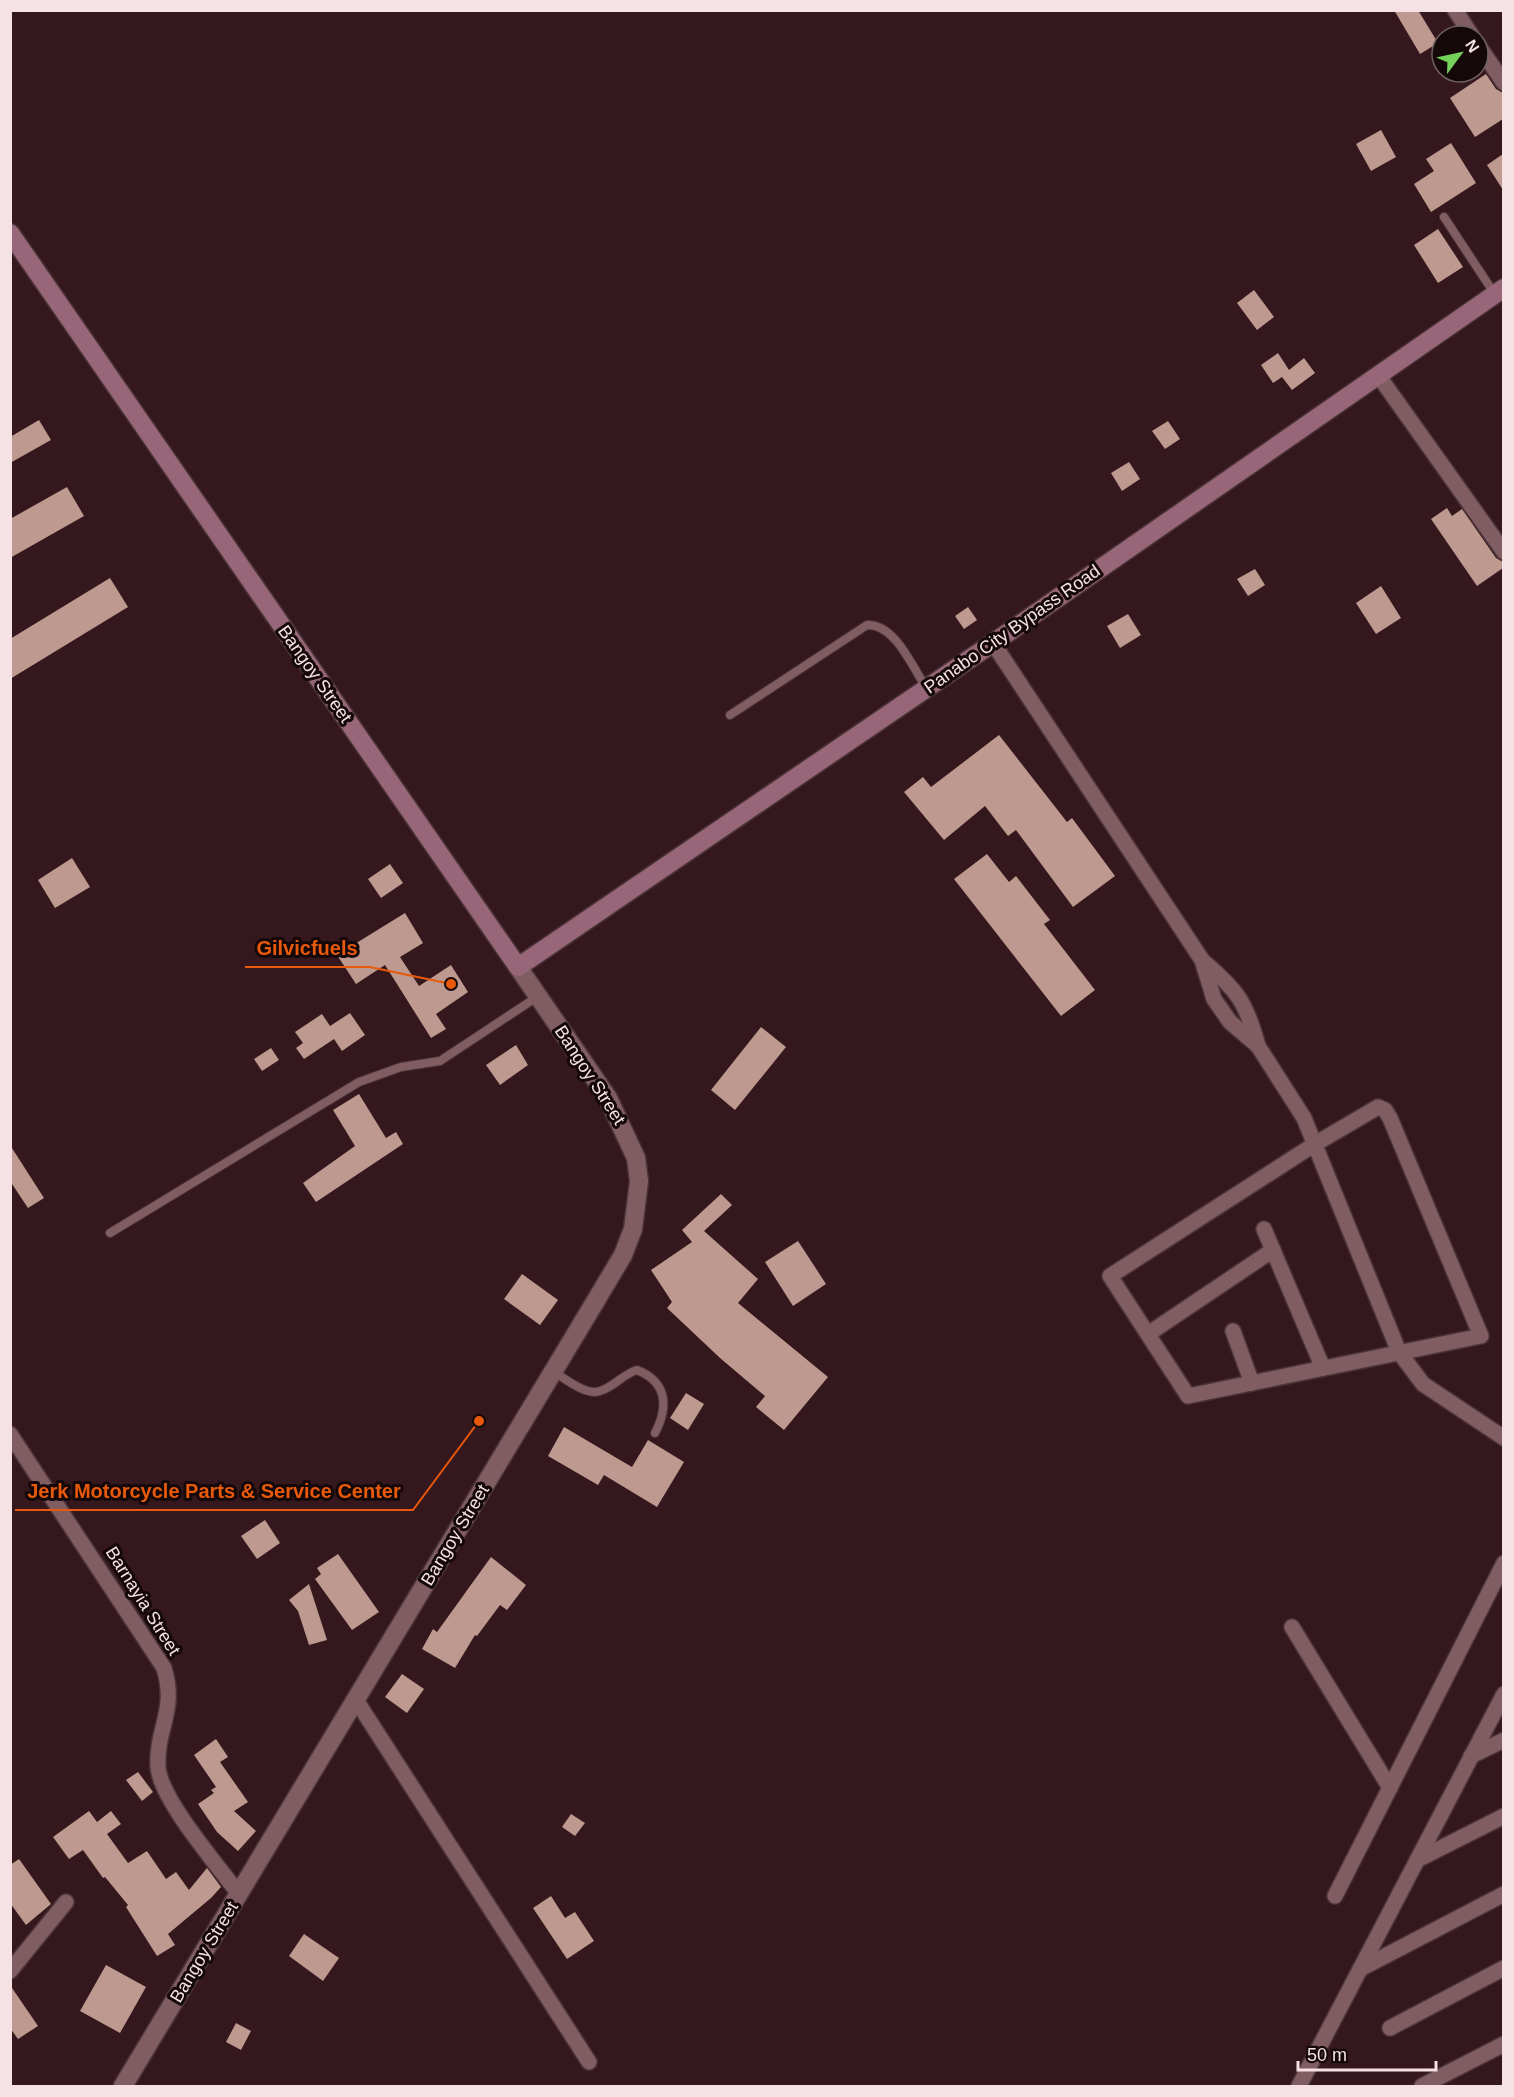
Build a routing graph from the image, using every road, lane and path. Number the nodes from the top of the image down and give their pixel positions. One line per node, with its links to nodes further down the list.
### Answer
1 (1455, 10): 2 (street)
2 (1464, 24)
3 (1490, 63): 4 (street)
4 (1503, 83)
5 (1444, 217): 8 (lane)
6 (10, 233): 7 (main road, Bangoy Street)
7 (16, 252): 15 (main road, Bangoy Street)
8 (1499, 291): 9 (main road, Panabo City Bypass Road)
9 (1378, 375): 10 (street); 11 (main road, Panabo City Bypass Road)
10 (1503, 552)
11 (993, 643): 12 (main road, Panabo City Bypass Road); 14 (street)
12 (927, 688): 13 (lane); 15 (main road, Panabo City Bypass Road)
13 (730, 715)
14 (1202, 960): 17 (street); 17 (street)
15 (518, 966): 16 (street, Bangoy Street)
16 (538, 996): 20 (lane); 26 (street, Bangoy Street)
17 (1258, 1046): 18 (street)
18 (1315, 1144): 23 (street); 24 (street); 24 (street)
19 (1264, 1229): 21 (street)
20 (110, 1233)
21 (1273, 1250): 23 (street); 25 (street)
22 (1233, 1331): 27 (street)
23 (1148, 1334): 27 (street)
24 (1399, 1352): 25 (street); 30 (street)
25 (1323, 1368): 27 (street)
26 (554, 1372): 28 (lane); 34 (street, Bangoy Street)
27 (1252, 1383)
28 (655, 1433)
29 (10, 1434): 40 (street, Barnayia Street)
30 (1503, 1438)
31 (1503, 1563): 37 (street)
32 (1292, 1627): 37 (street)
33 (1503, 1694): 36 (street)
34 (356, 1700): 40 (street, Bangoy Street); 49 (street)
35 (1503, 1740): 36 (street)
36 (1471, 1756): 39 (street)
37 (1390, 1788): 42 (street)
38 (1503, 1816): 39 (street)
39 (1417, 1860): 45 (street)
40 (239, 1894): 50 (street, Bangoy Street)
41 (1503, 1894): 45 (street)
42 (1335, 1896)
43 (66, 1902): 46 (street)
44 (1503, 1968): 47 (street)
45 (1360, 1969): 51 (street)
46 (10, 1971)
47 (1390, 2028)
48 (1503, 2044): 52 (street)
49 (590, 2062)
50 (123, 2086)
51 (1299, 2086)
52 (1422, 2086)

